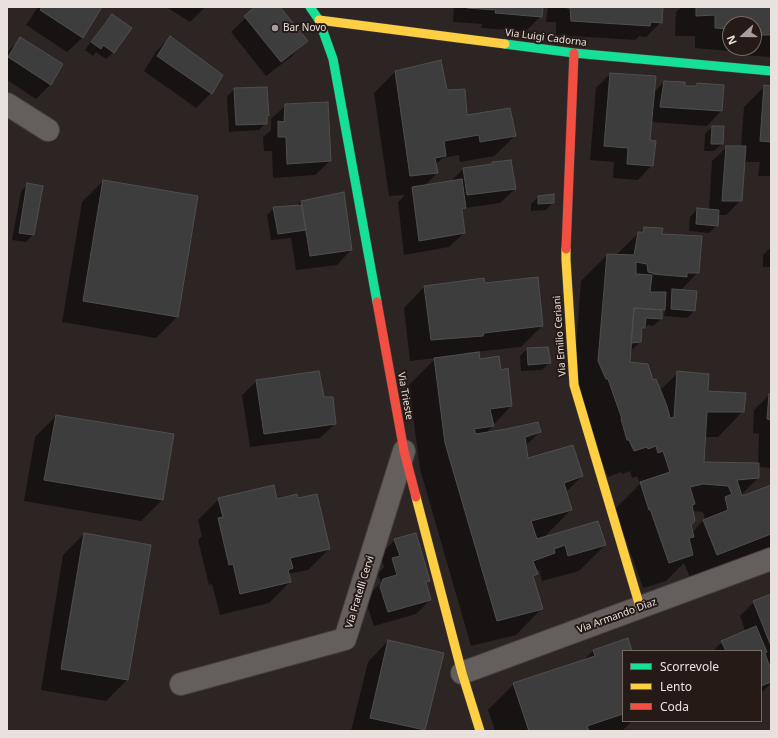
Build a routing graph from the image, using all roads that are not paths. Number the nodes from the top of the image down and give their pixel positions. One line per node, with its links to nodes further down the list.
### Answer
1 (310, 7): 2 (street, Via Trieste)
2 (319, 20): 3 (street, Via Luigi Cadorna); 7 (street, Via Trieste)
3 (574, 53): 4 (street, Via Luigi Cadorna); 9 (street, Via Emilio Ceriani)
4 (771, 70)
5 (7, 104): 6 (street)
6 (48, 130)
7 (404, 451): 10 (street, Via Trieste); 11 (street, Via Fratelli Cervi)
8 (771, 559): 9 (street, Via Armando Diaz)
9 (640, 607): 10 (street, Via Armando Diaz)
10 (462, 673): 12 (street, Via Trieste)
11 (181, 684)
12 (480, 731)

